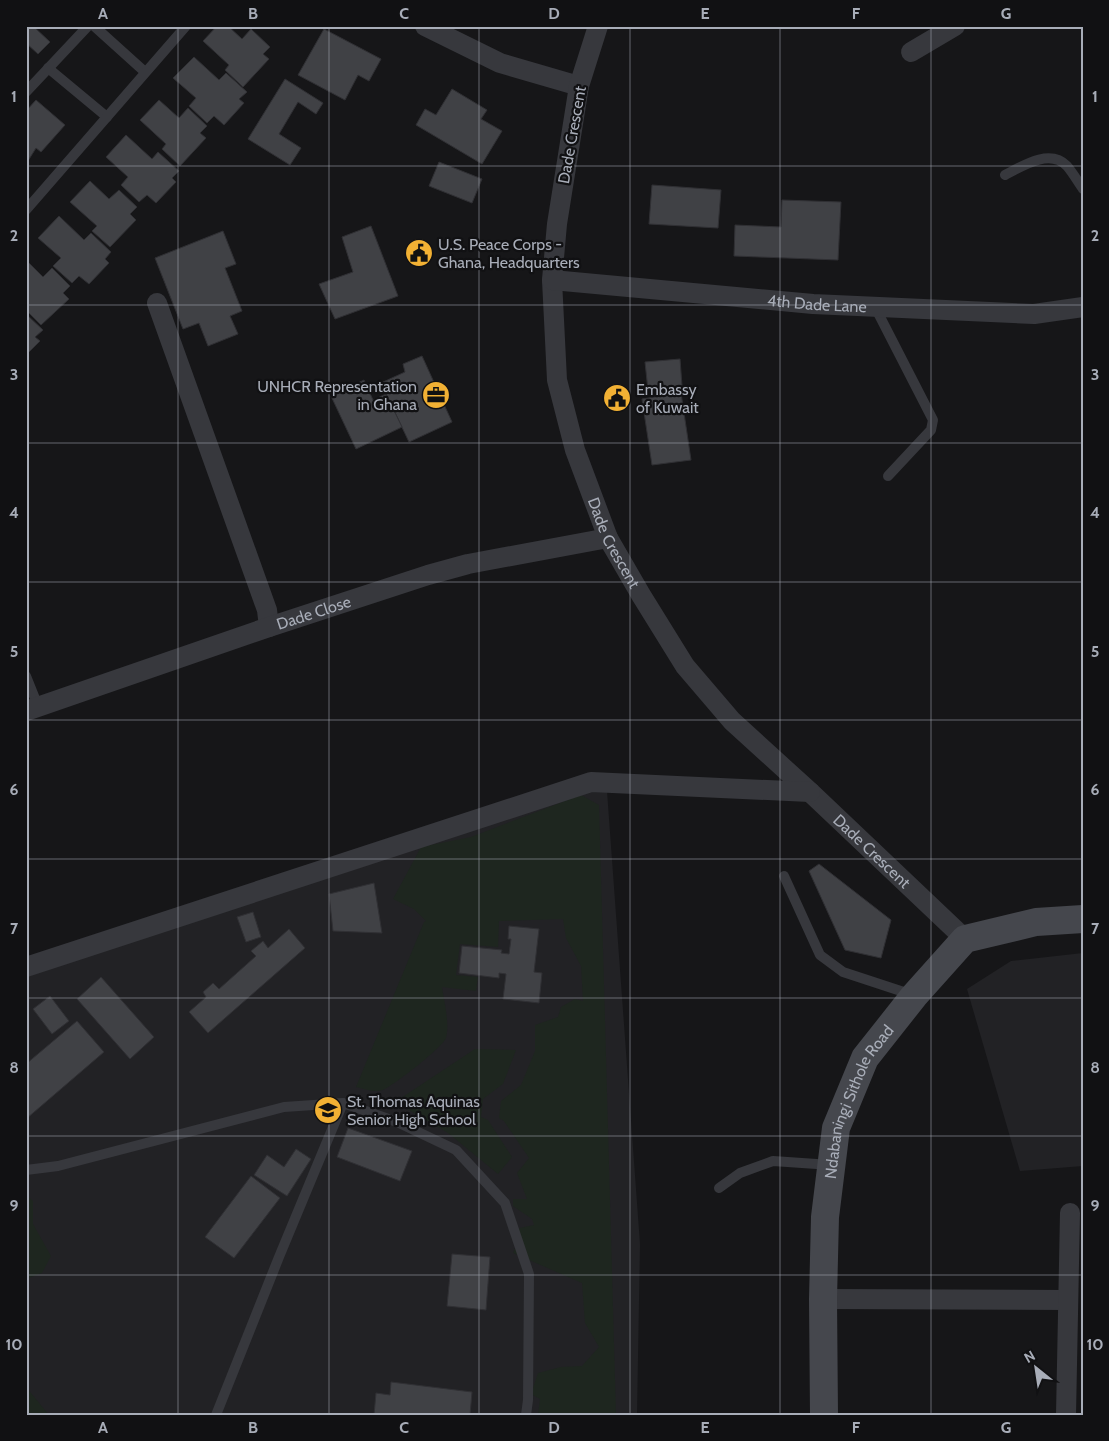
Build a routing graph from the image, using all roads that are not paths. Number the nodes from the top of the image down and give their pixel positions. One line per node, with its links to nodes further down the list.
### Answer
1 (88, 26): 8 (lane)
2 (94, 26): 9 (lane)
3 (186, 26): 9 (lane)
4 (425, 26): 10 (street)
5 (598, 26): 10 (street, Dade Crescent)
6 (955, 26): 7 (street)
7 (911, 52)
8 (48, 68): 11 (lane); 12 (lane)
9 (145, 72): 12 (lane)
10 (579, 86): 16 (street, Dade Crescent)
11 (26, 92)
12 (107, 117): 15 (lane)
13 (1005, 175): 14 (lane)
14 (1083, 189)
15 (26, 210)
16 (552, 280): 18 (street, 4th Dade Lane); 21 (street, Dade Crescent)
17 (157, 302): 22 (street)
18 (875, 307): 19 (street, 4th Dade Lane); 20 (lane)
19 (1083, 307)
20 (888, 476)
21 (608, 538): 22 (street, Dade Close); 25 (street, Dade Crescent)
22 (269, 627): 24 (street, Dade Close)
23 (26, 676): 24 (lane)
24 (32, 708)
25 (810, 792): 28 (street, Dade Crescent); 29 (street)
26 (784, 876): 30 (lane)
27 (1083, 919): 28 (street)
28 (965, 939): 30 (street, Ndabaningi Sithole Road)
29 (26, 967)
30 (914, 996): 32 (street, Ndabaningi Sithole Road)
31 (343, 1103): 33 (lane); 38 (lane); 39 (lane)
32 (832, 1165): 34 (lane); 36 (street, Ndabaningi Sithole Road)
33 (26, 1170)
34 (719, 1188)
35 (1070, 1213): 37 (street)
36 (823, 1299): 37 (street); 40 (street, Ndabaningi Sithole Road)
37 (1068, 1300): 41 (street)
38 (216, 1415)
39 (526, 1415)
40 (824, 1415)
41 (1066, 1415)

